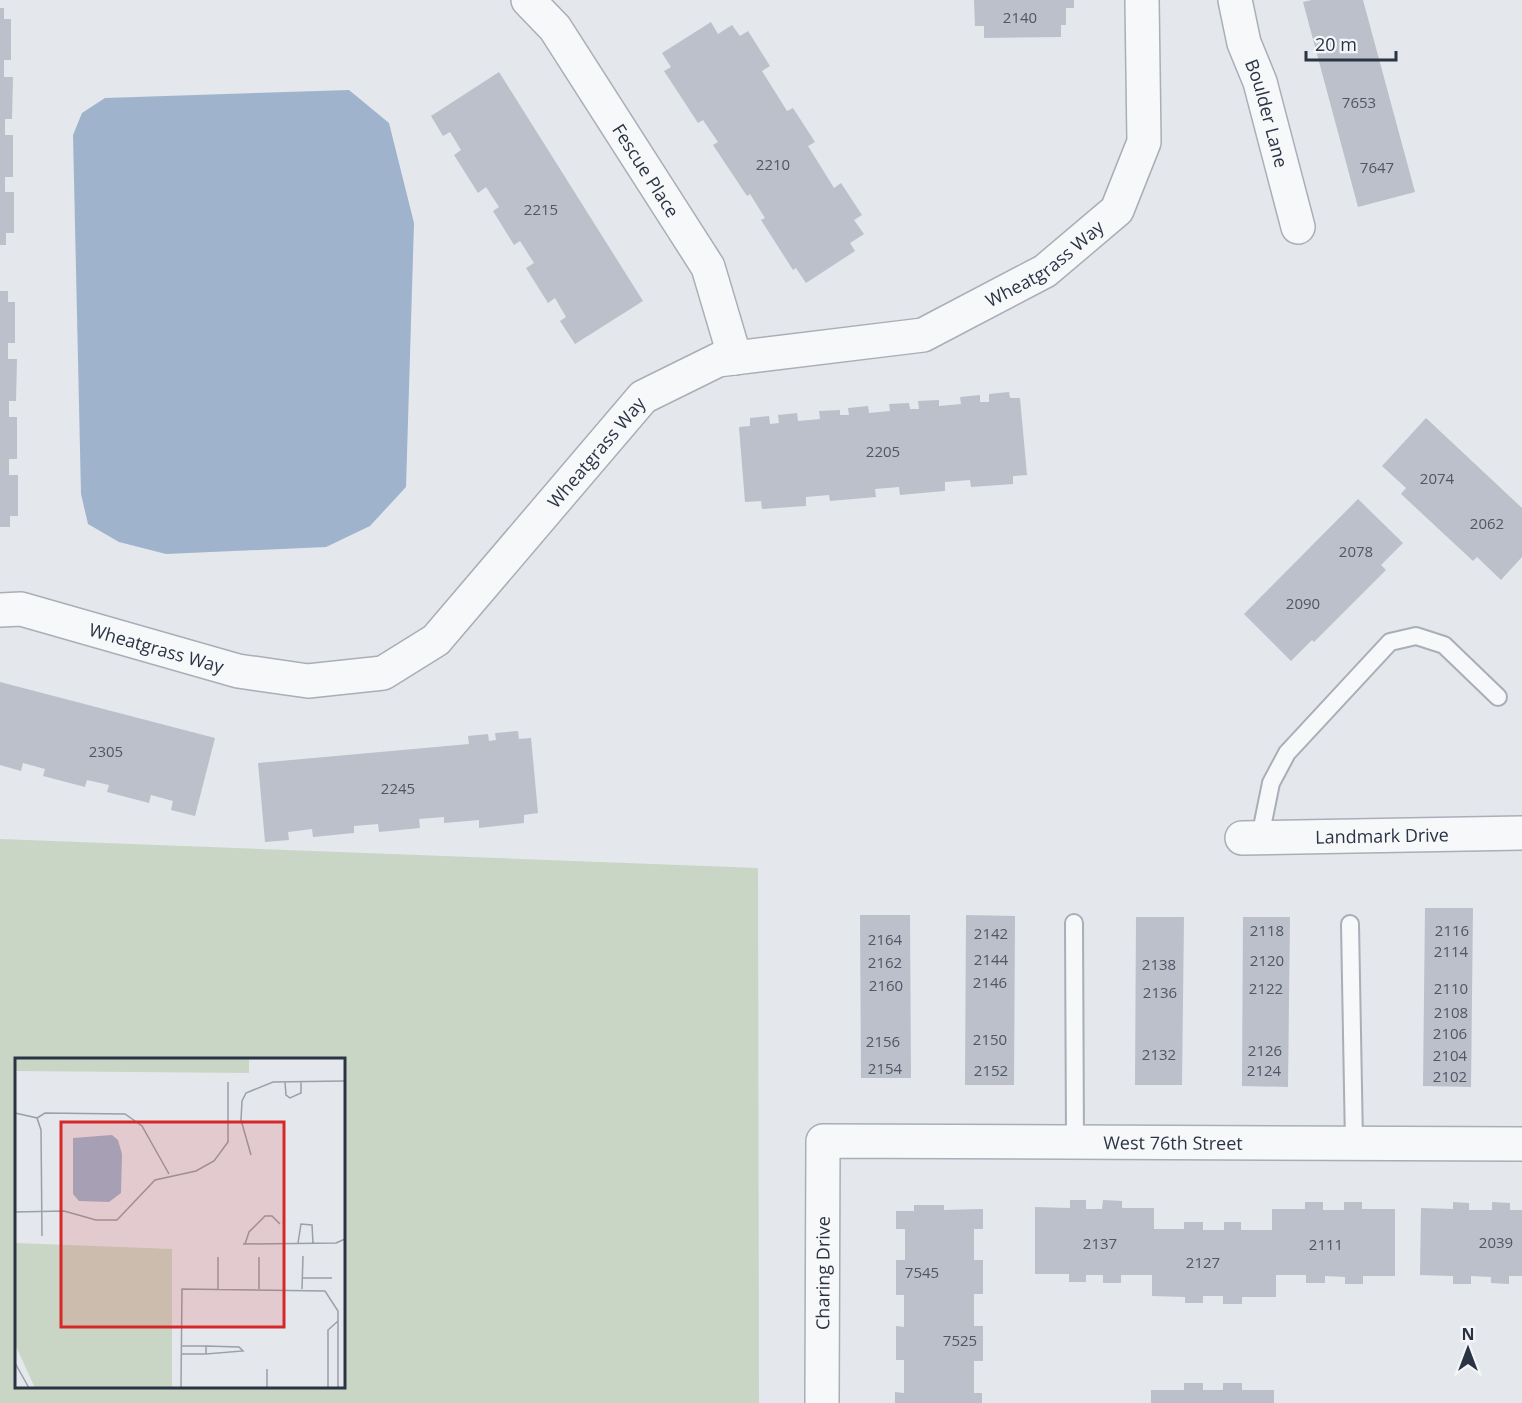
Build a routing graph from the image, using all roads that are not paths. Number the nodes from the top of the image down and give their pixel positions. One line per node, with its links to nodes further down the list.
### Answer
1 (528, 0): 5 (street, Fescue Place)
2 (1142, 0): 5 (street, Wheatgrass Way)
3 (1234, 0): 4 (street, Boulder Lane)
4 (1298, 227)
5 (735, 358): 6 (street, Wheatgrass Way)
6 (0, 610)
7 (1498, 697): 9 (lane)
8 (1522, 833): 9 (street, Landmark Drive)
9 (1251, 837)
10 (1074, 923): 13 (lane)
11 (1350, 924): 14 (lane)
12 (823, 1141): 13 (street, West 76th Street); 16 (street, Charing Drive)
13 (1075, 1142): 14 (street, West 76th Street)
14 (1354, 1143): 15 (street, West 76th Street)
15 (1522, 1144)
16 (822, 1403)

